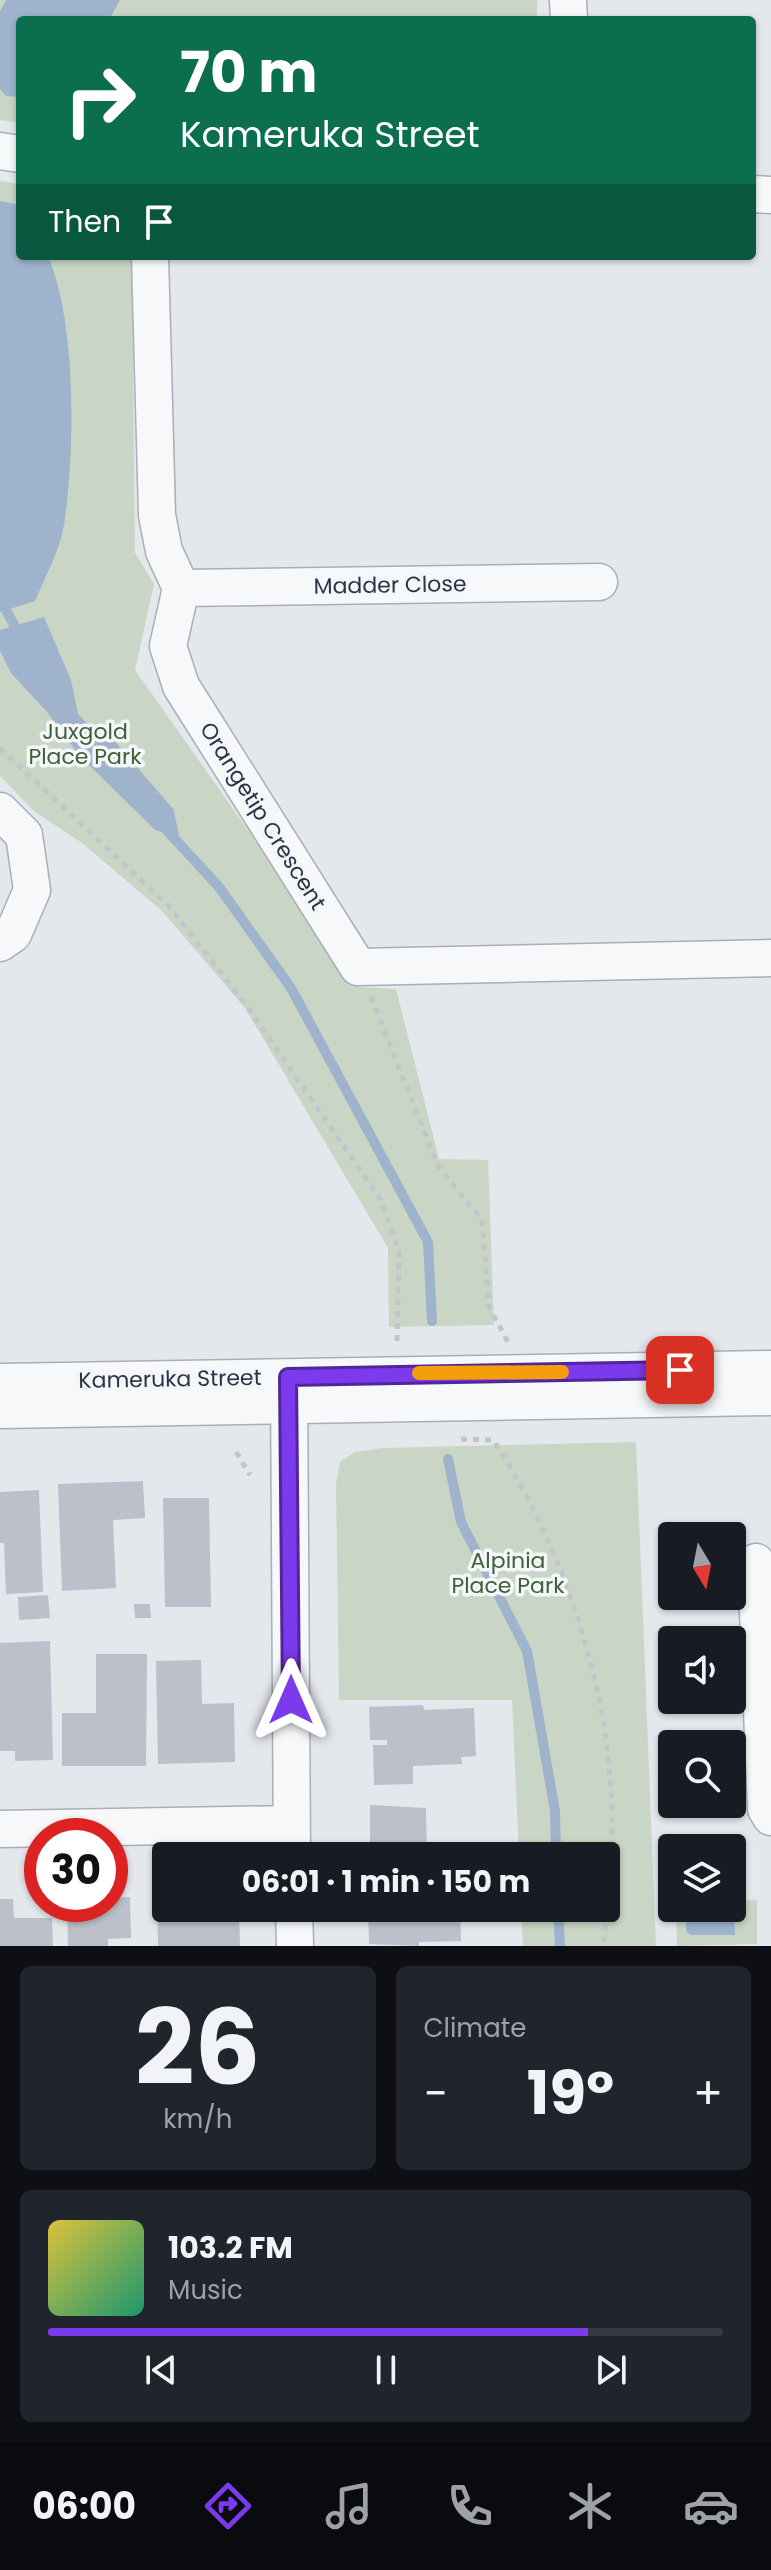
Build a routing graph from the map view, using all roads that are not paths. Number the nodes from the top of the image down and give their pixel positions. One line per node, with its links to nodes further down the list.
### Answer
1 (150, 260): 3 (street)
2 (599, 582): 3 (street, Madder Close)
3 (181, 588): 6 (street, Orangetip Crescent)
4 (0, 811): 5 (street)
5 (0, 943)
6 (771, 958)
7 (771, 1369): 9 (street, Kameruka Street)
8 (0, 1382): 9 (street, Kameruka Street)
9 (289, 1391): 10 (street, Kameruka Street); 11 (street, Kameruka Street); 15 (street)
10 (771, 1397)
11 (0, 1410)
12 (753, 1562): 13 (street)
13 (771, 1817)
14 (0, 1829): 15 (street)
15 (291, 1840)
16 (294, 1922): 17 (street)
17 (295, 1946)

